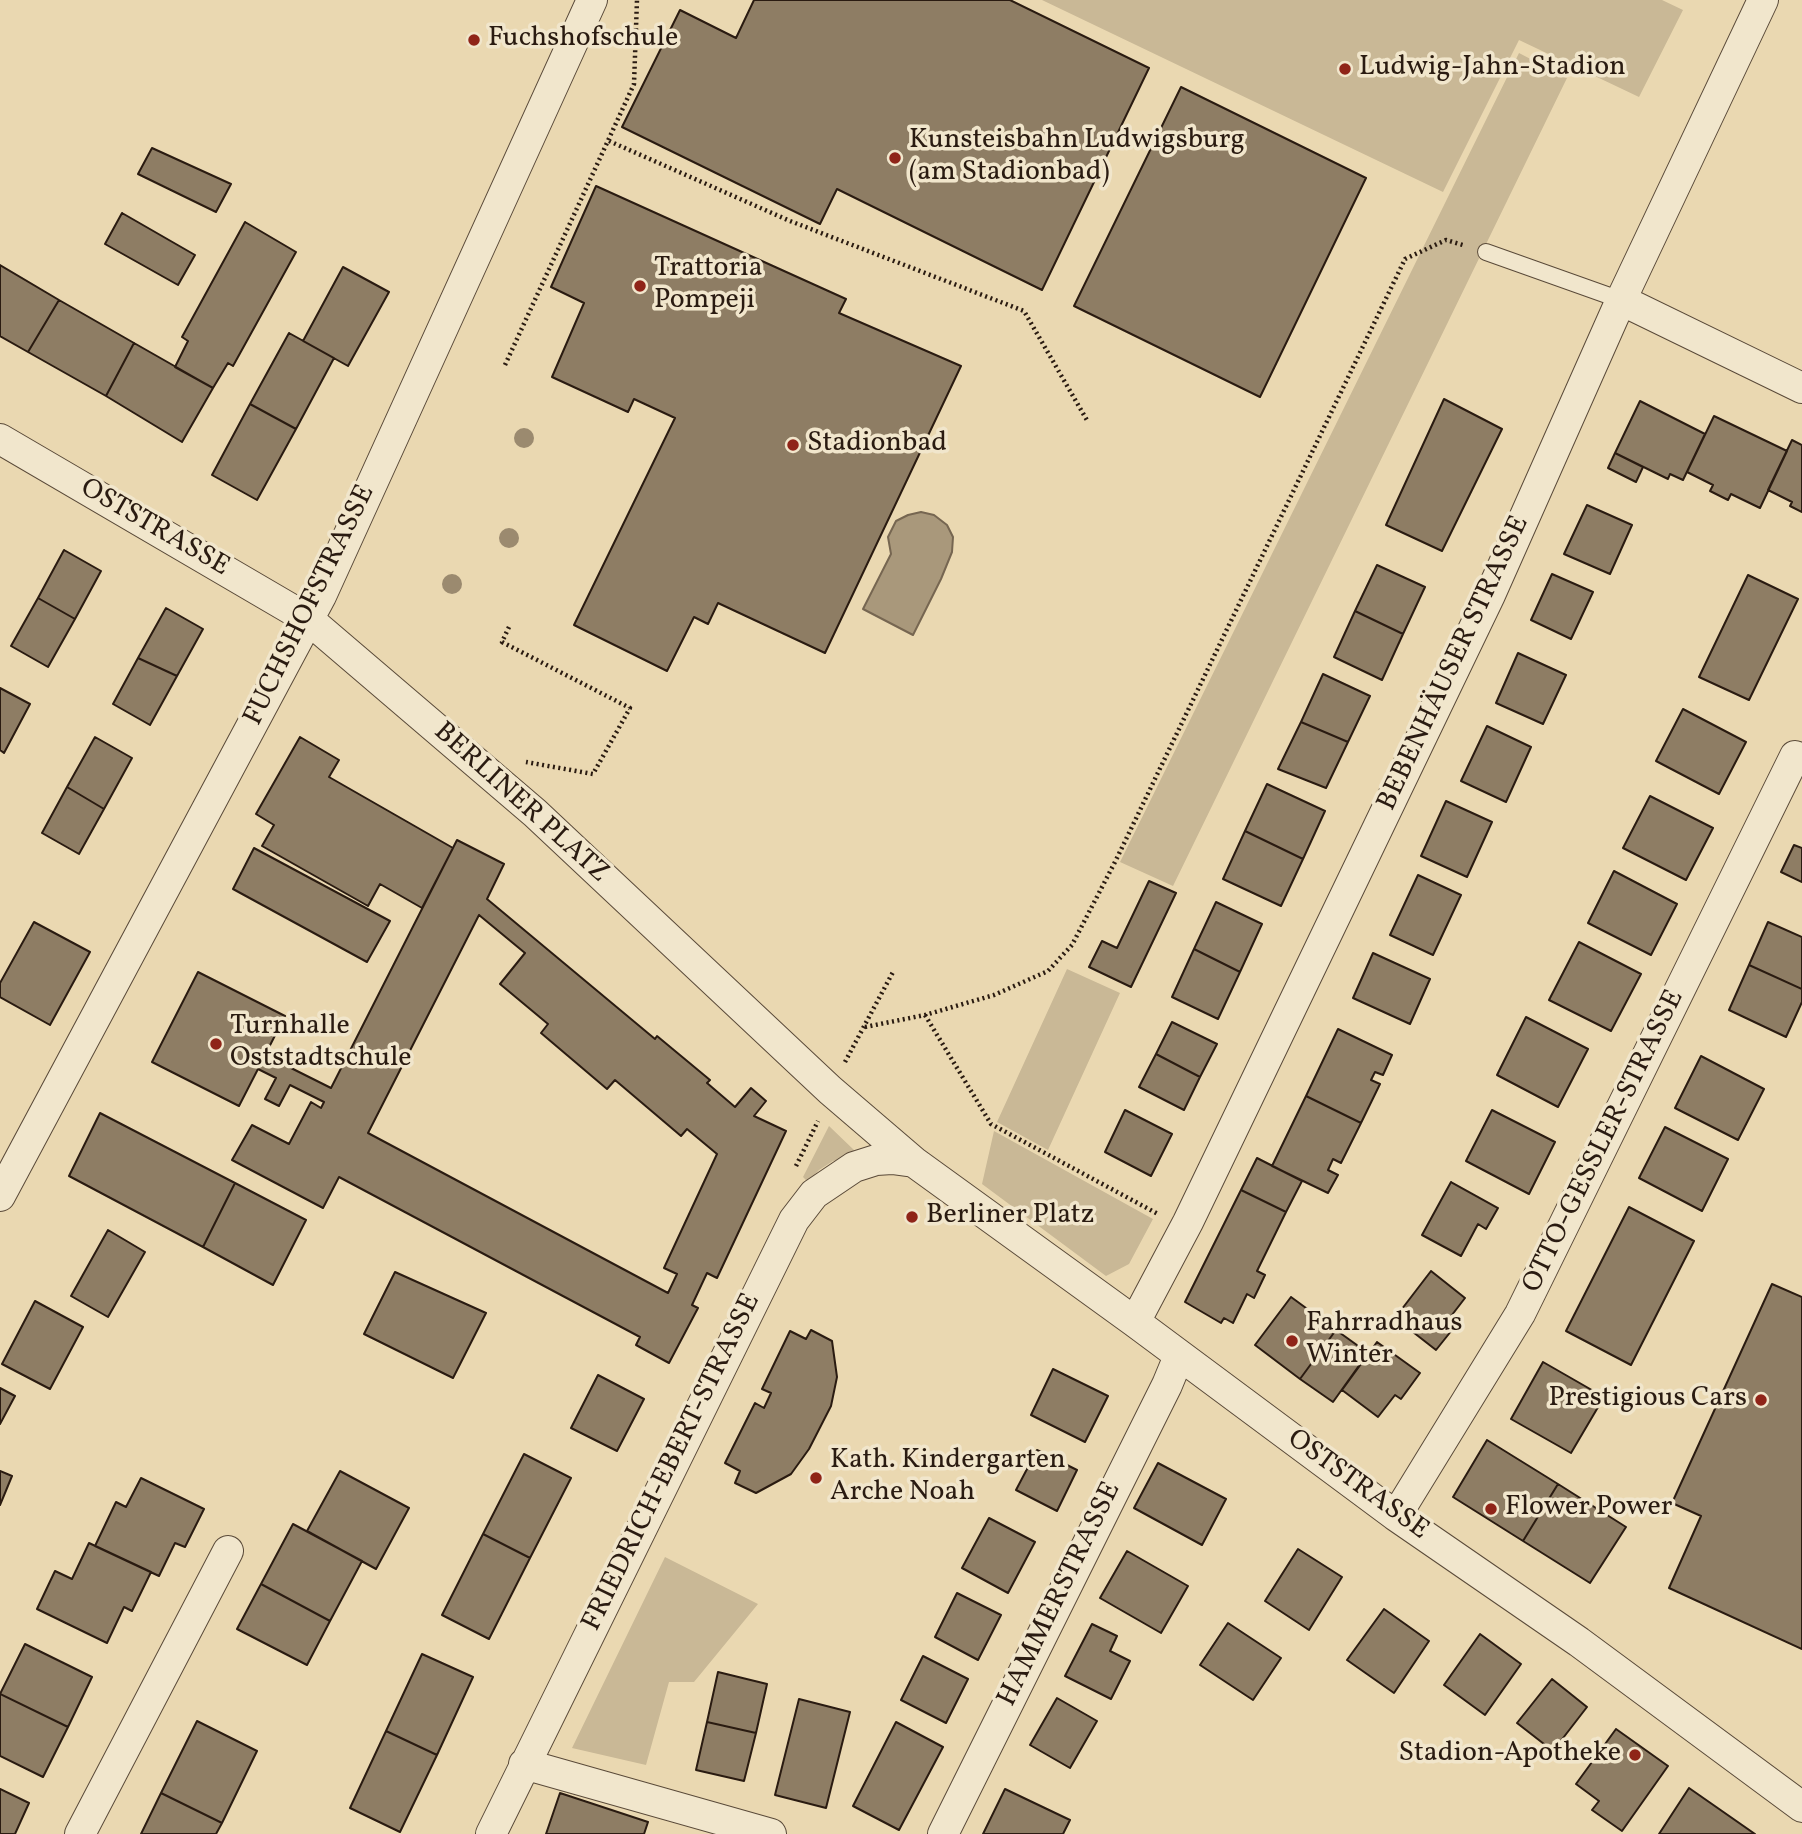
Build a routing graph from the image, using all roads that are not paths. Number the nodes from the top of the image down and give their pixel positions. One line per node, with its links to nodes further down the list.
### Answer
1 (592, 0): 7 (street, FUCHSHOFSTRASSE)
2 (1763, 0): 4 (street, BEBENHÄUSER STRASSE)
3 (1486, 252): 4 (lane)
4 (1621, 300): 5 (street); 11 (street, BEBENHÄUSER STRASSE)
5 (1802, 388)
6 (0, 439): 7 (street, OSTSTRASSE)
7 (309, 620): 9 (street, BERLINER PLATZ); 10 (street, FUCHSHOFSTRASSE)
8 (1795, 756): 13 (street, OTTO-GESSLER-STRASSE)
9 (914, 1162): 11 (street, OSTSTRASSE); 15 (street, FRIEDRICH-EBERT-STRASSE)
10 (0, 1196)
11 (1135, 1322): 12 (street, OSTSTRASSE)
12 (1180, 1356): 13 (street, OSTSTRASSE); 20 (street, HAMMERSTRASSE)
13 (1396, 1516): 16 (street, OSTSTRASSE)
14 (228, 1551): 17 (street)
15 (524, 1764): 18 (street, FRIEDRICH-EBERT-STRASSE); 19 (street)
16 (1802, 1807)
17 (80, 1834)
18 (491, 1834)
19 (771, 1834)
20 (943, 1834)

